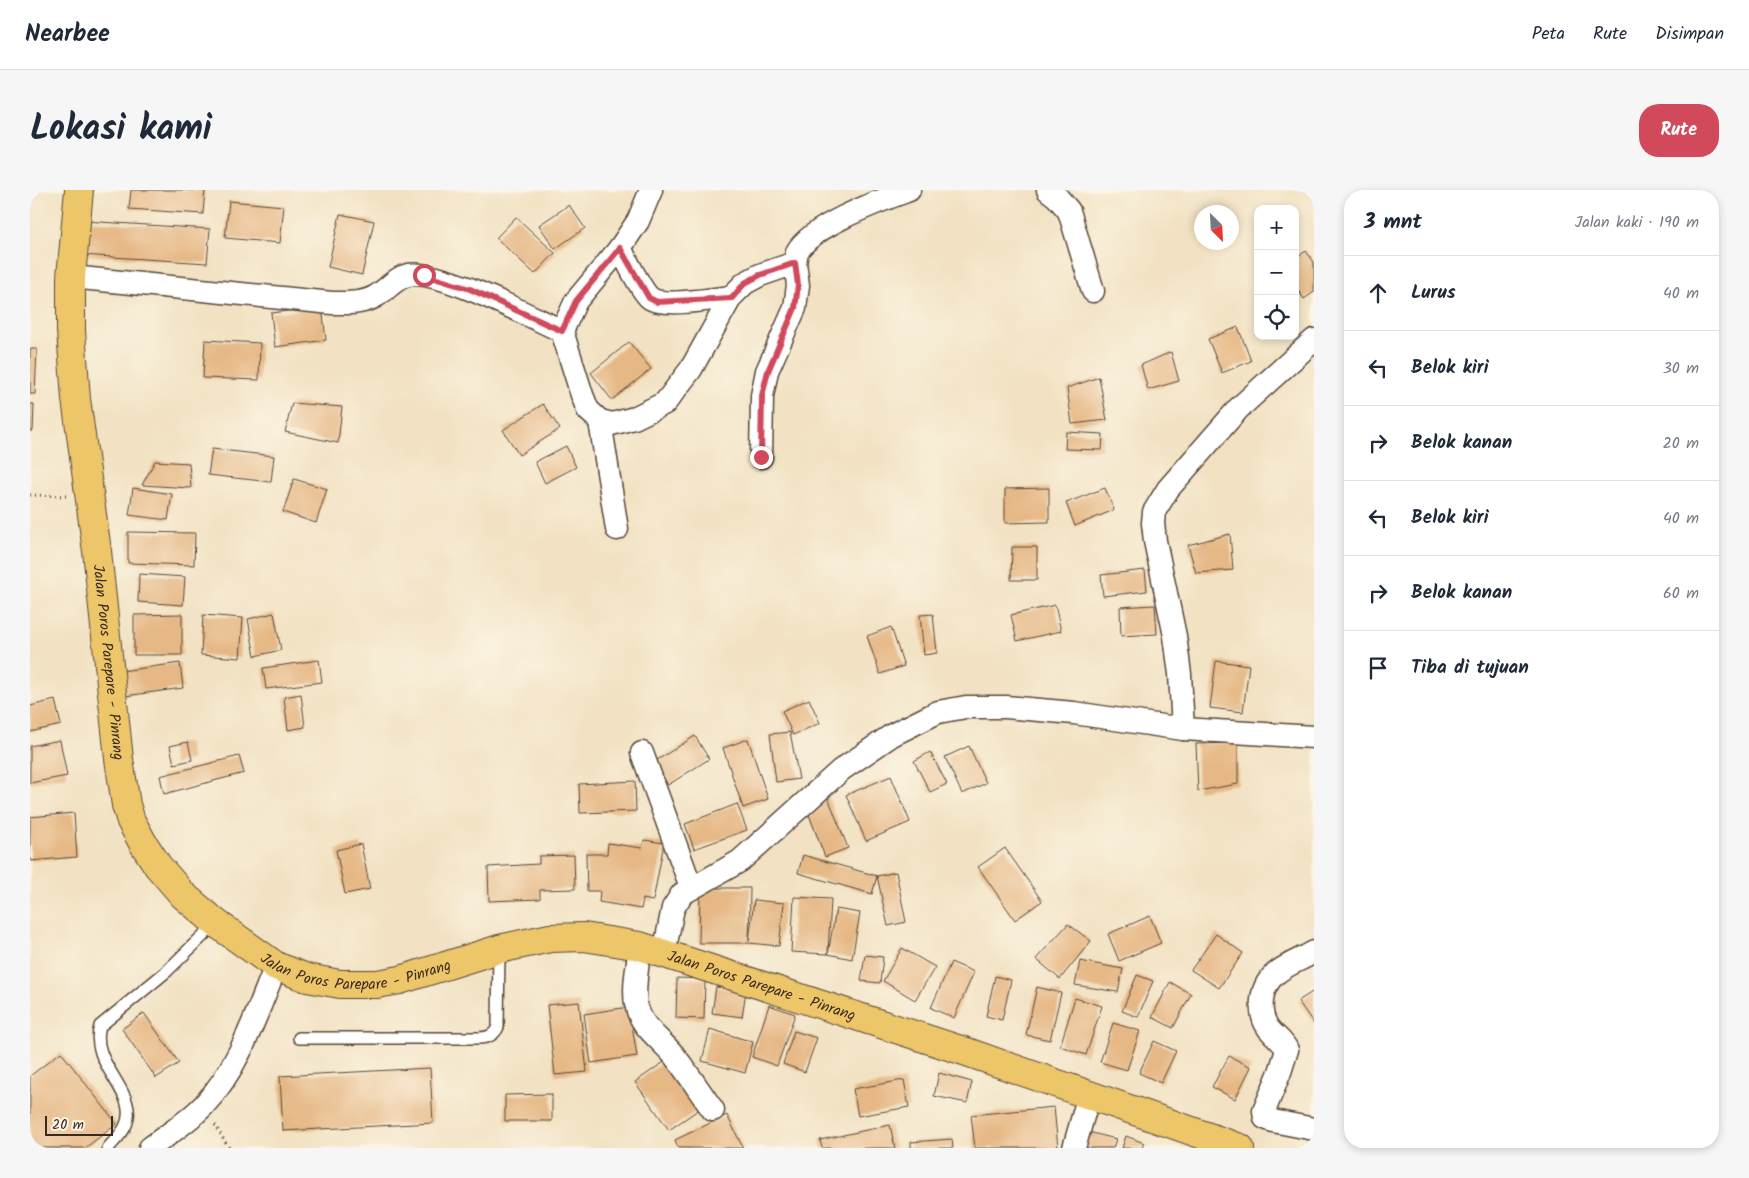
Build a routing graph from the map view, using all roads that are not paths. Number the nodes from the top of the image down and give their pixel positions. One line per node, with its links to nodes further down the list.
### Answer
1 (79, 190): 7 (highway, Jalan Poros Parepare - Pinrang)
2 (652, 190): 5 (street)
3 (909, 190): 6 (street)
4 (1048, 190): 8 (street)
5 (620, 248): 9 (street); 10 (street)
6 (795, 263): 9 (street); 13 (street)
7 (71, 277): 10 (street); 19 (highway, Jalan Poros Parepare - Pinrang)
8 (1093, 291)
9 (732, 298): 12 (street)
10 (562, 331): 12 (street)
11 (1314, 340): 15 (street)
12 (600, 421): 14 (street)
13 (761, 457)
14 (617, 529)
15 (1183, 729): 16 (street); 18 (street)
16 (1314, 737)
17 (642, 753): 18 (street)
18 (691, 887): 21 (street)
19 (216, 923): 23 (highway, Jalan Poros Parepare - Pinrang); 28 (lane)
20 (499, 948): 21 (highway, Jalan Poros Parepare - Pinrang); 23 (highway, Jalan Poros Parepare - Pinrang); 24 (lane)
21 (652, 950): 25 (highway, Jalan Poros Parepare - Pinrang); 26 (street)
22 (1314, 952): 27 (street)
23 (276, 966): 29 (street)
24 (299, 1038)
25 (1089, 1095): 30 (street); 31 (highway, Jalan Poros Parepare - Pinrang)
26 (713, 1110)
27 (1314, 1129)
28 (108, 1148)
29 (150, 1148)
30 (1074, 1148)
31 (1240, 1148)

